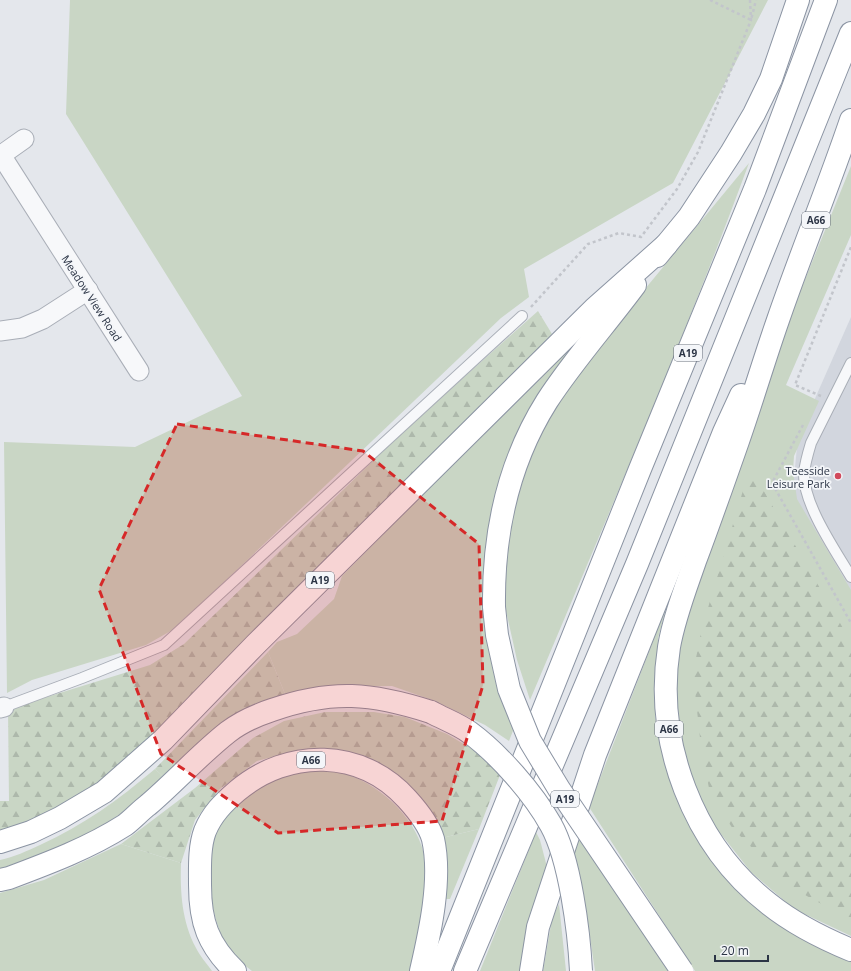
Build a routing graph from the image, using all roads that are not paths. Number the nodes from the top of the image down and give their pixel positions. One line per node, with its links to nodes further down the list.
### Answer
1 (798, 0): 7 (highway, A19)
2 (826, 0): 20 (highway, A19)
3 (851, 33): 19 (highway, A19)
4 (851, 120): 10 (highway, A66)
5 (24, 139): 6 (street)
6 (0, 156): 8 (street, Meadow View Road)
7 (666, 245): 16 (highway, A19); 24 (highway, A19, bridge)
8 (88, 290): 11 (street); 13 (street, Meadow View Road)
9 (522, 316): 15 (lane)
10 (778, 318): 18 (highway, A66); 22 (highway, A66)
11 (0, 331)
12 (851, 363): 14 (lane)
13 (139, 371)
14 (851, 576)
15 (2, 707)
16 (0, 842)
17 (0, 880): 23 (highway, A19, bridge)
18 (851, 950)
19 (468, 964)
20 (431, 967): 21 (highway, A66)
21 (235, 971)
22 (531, 971)
23 (581, 971)
24 (682, 971)

